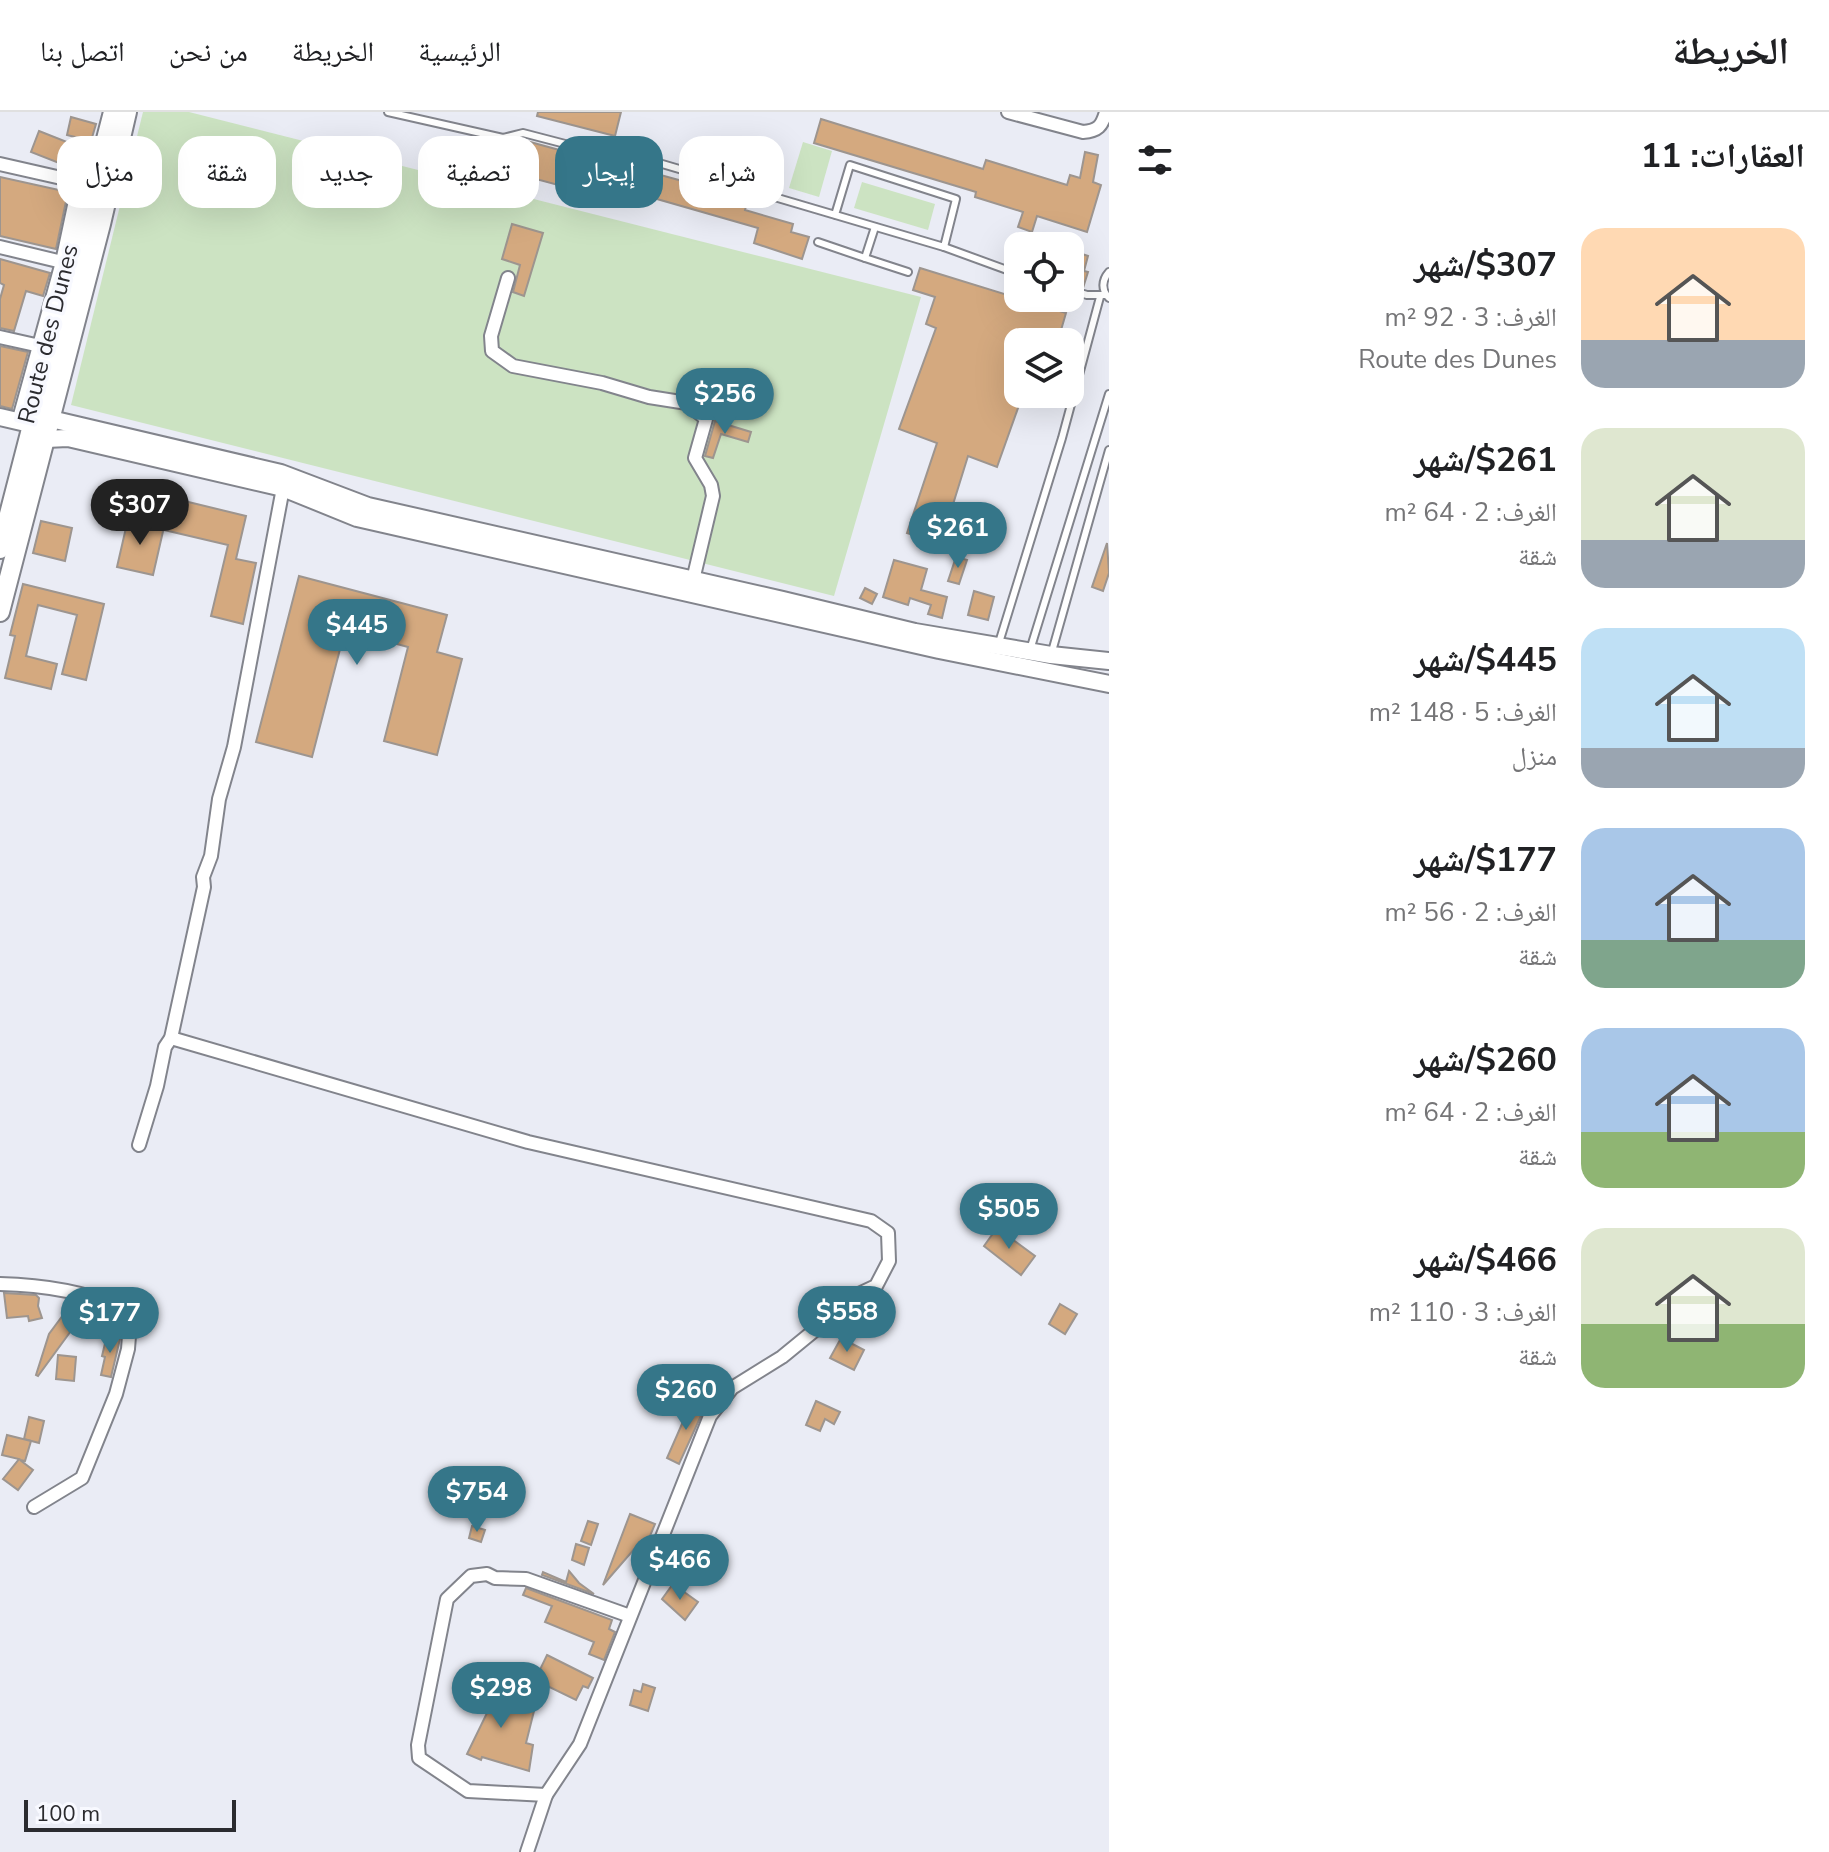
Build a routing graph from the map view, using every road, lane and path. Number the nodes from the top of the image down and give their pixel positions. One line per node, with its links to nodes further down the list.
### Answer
1 (113, 112): 6 (main road, Route des Dunes)
2 (127, 112): 28 (main road, Route des Dunes)
3 (388, 112): 11 (lane)
4 (1008, 112): 5 (street)
5 (1106, 112)
6 (104, 136)
7 (0, 164): 8 (street)
8 (57, 178)
9 (79, 208): 17 (street)
10 (80, 208): 29 (main road, Route des Dunes)
11 (835, 215): 12 (lane); 15 (lane)
12 (875, 227): 15 (lane); 16 (lane)
13 (818, 242): 16 (lane)
14 (0, 247): 17 (street)
15 (944, 247): 18 (lane)
16 (865, 258): 19 (lane)
17 (62, 262): 25 (street)
18 (1004, 269)
19 (908, 272)
20 (1109, 272): 23 (lane)
21 (508, 278): 34 (street)
22 (1084, 293): 23 (lane)
23 (1105, 297): 36 (lane)
24 (0, 337): 25 (street)
25 (40, 346): 29 (street)
26 (1109, 394): 37 (lane)
27 (0, 417): 29 (street)
28 (51, 419): 30 (main road, Route des Dunes); 34 (street)
29 (24, 423): 33 (main road, Route des Dunes)
30 (46, 439): 32 (street); 35 (main road, Route des Dunes)
31 (1109, 450): 38 (lane)
32 (283, 488): 40 (street); 42 (street)
33 (0, 549)
34 (693, 580): 36 (street)
35 (0, 612)
36 (998, 646): 37 (street)
37 (1029, 651): 38 (street); 40 (lane)
38 (1051, 655): 39 (street)
39 (1109, 661)
40 (1025, 669): 41 (street)
41 (1109, 684)
42 (171, 1038): 43 (street); 46 (street)
43 (139, 1145)
44 (0, 1284): 45 (street)
45 (34, 1507)
46 (630, 1616): 47 (street); 47 (street)
47 (546, 1795): 48 (street)
48 (527, 1852)

